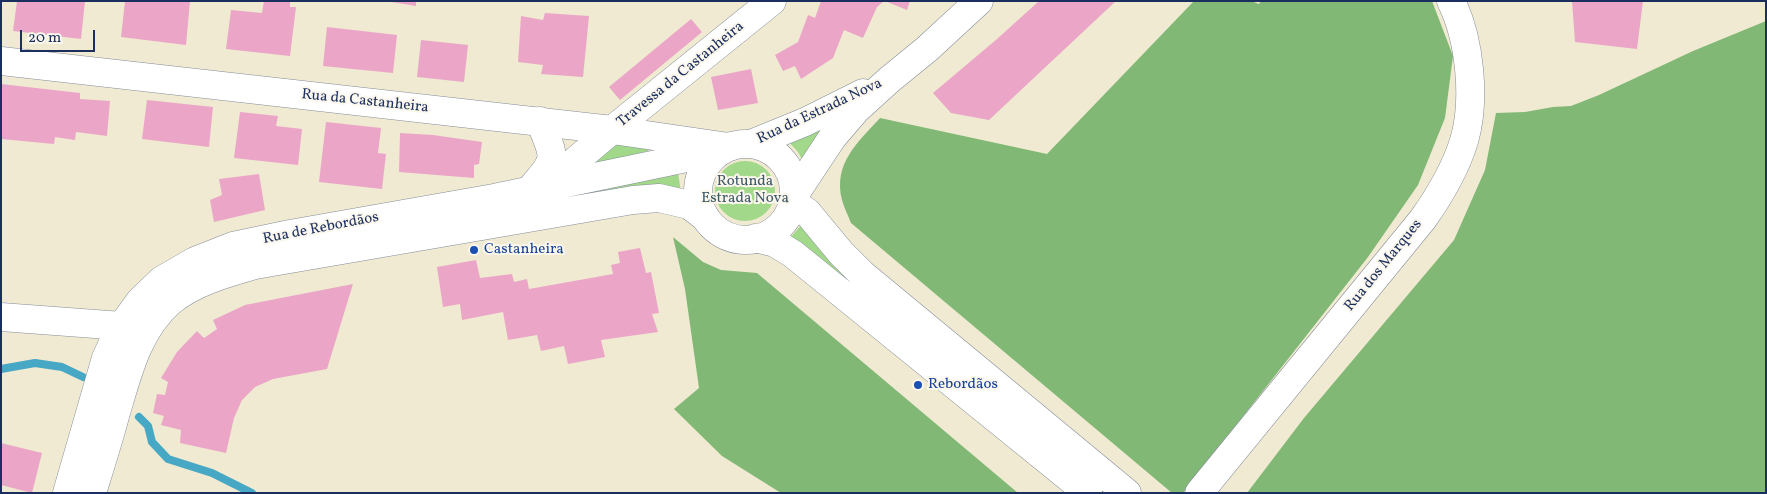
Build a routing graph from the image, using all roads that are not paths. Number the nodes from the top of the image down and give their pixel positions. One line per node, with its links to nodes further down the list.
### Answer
1 (772, 1): 7 (main road, Travessa da Castanheira)
2 (979, 1): 5 (main road, Rua da Estrada Nova)
3 (1451, 1): 19 (main road, Rua dos Marques)
4 (1, 60): 6 (main road, Rua da Castanheira)
5 (889, 80): 8 (main road, Rua da Estrada Nova); 10 (main road, Rua da Estrada Nova)
6 (540, 121): 7 (main road, Rua da Castanheira); 9 (main road)
7 (612, 130): 8 (main road, Rua da Castanheira); 9 (main road, Travessa da Castanheira)
8 (733, 148): 9 (main road, Rua de Rebordãos); 10 (main road); 11 (main road)
9 (536, 189): 14 (main road, Rua de Rebordãos)
10 (793, 198): 12 (main road); 18 (main road)
11 (706, 218): 12 (main road); 16 (main road, Rua de Rebordãos)
12 (754, 238): 17 (main road)
13 (1, 318): 14 (main road)
14 (122, 326): 15 (main road, Rua de Rebordãos)
15 (67, 493)
16 (92, 493)
17 (1088, 493)
18 (1127, 493)
19 (1199, 493)

